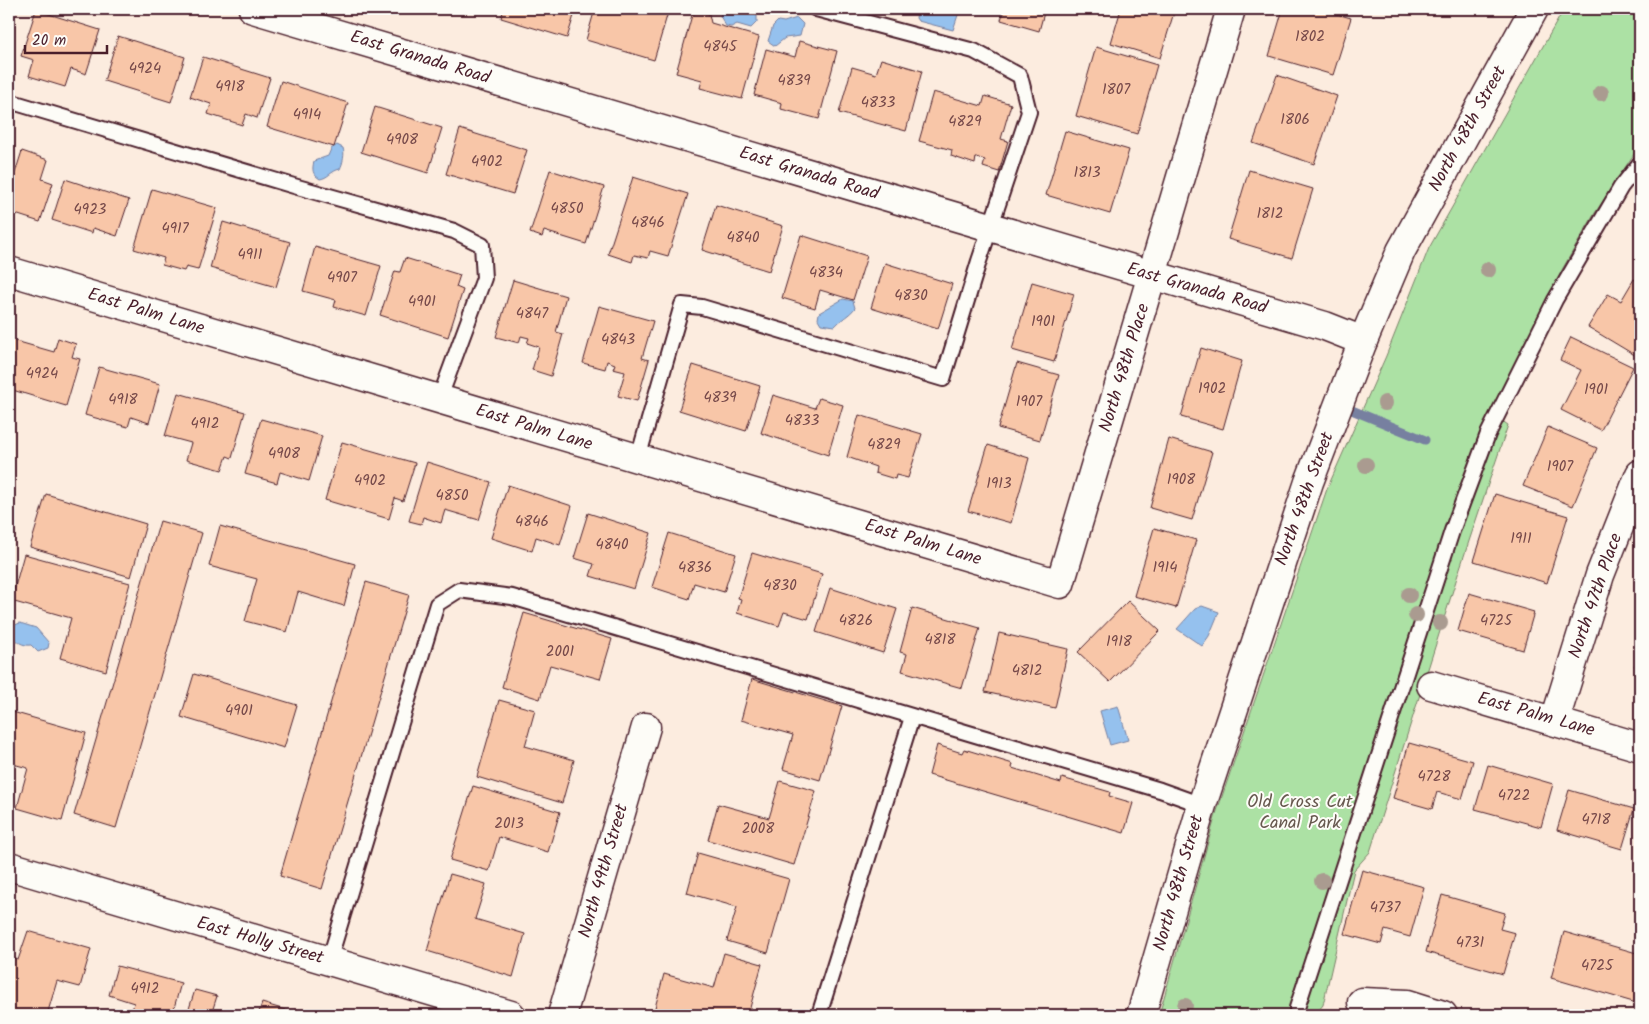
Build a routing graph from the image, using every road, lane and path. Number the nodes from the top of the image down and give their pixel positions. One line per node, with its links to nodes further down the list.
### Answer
1 (254, 9): 7 (street, East Granada Road)
2 (816, 9): 7 (lane)
3 (1232, 9): 9 (street, North 48th Place)
4 (1534, 9): 10 (street, North 48th Street)
5 (9, 101): 11 (lane)
6 (1640, 163): 24 (lane)
7 (990, 227): 9 (street, East Granada Road); 12 (lane)
8 (9, 271): 11 (street, East Palm Lane)
9 (1152, 276): 10 (street, East Granada Road); 14 (street, North 48th Place)
10 (1363, 341): 20 (street, North 48th Street)
11 (439, 400): 12 (street, East Palm Lane)
12 (638, 458): 14 (street, East Palm Lane)
13 (1640, 474): 17 (street, North 47th Place)
14 (1060, 584)
15 (1431, 685): 17 (street, East Palm Lane)
16 (912, 716): 20 (lane); 22 (lane); 27 (lane)
17 (1555, 720): 19 (street, East Palm Lane)
18 (646, 727): 26 (street, North 49th Street)
19 (1640, 747)
20 (1202, 805): 28 (street, North 48th Street)
21 (9, 866): 22 (street, East Holly Street)
22 (330, 961): 25 (street, East Holly Street)
23 (1362, 1002): 29 (street)
24 (1297, 1008)
25 (511, 1015)
26 (562, 1015)
27 (819, 1015)
28 (1141, 1015)
29 (1443, 1015)

